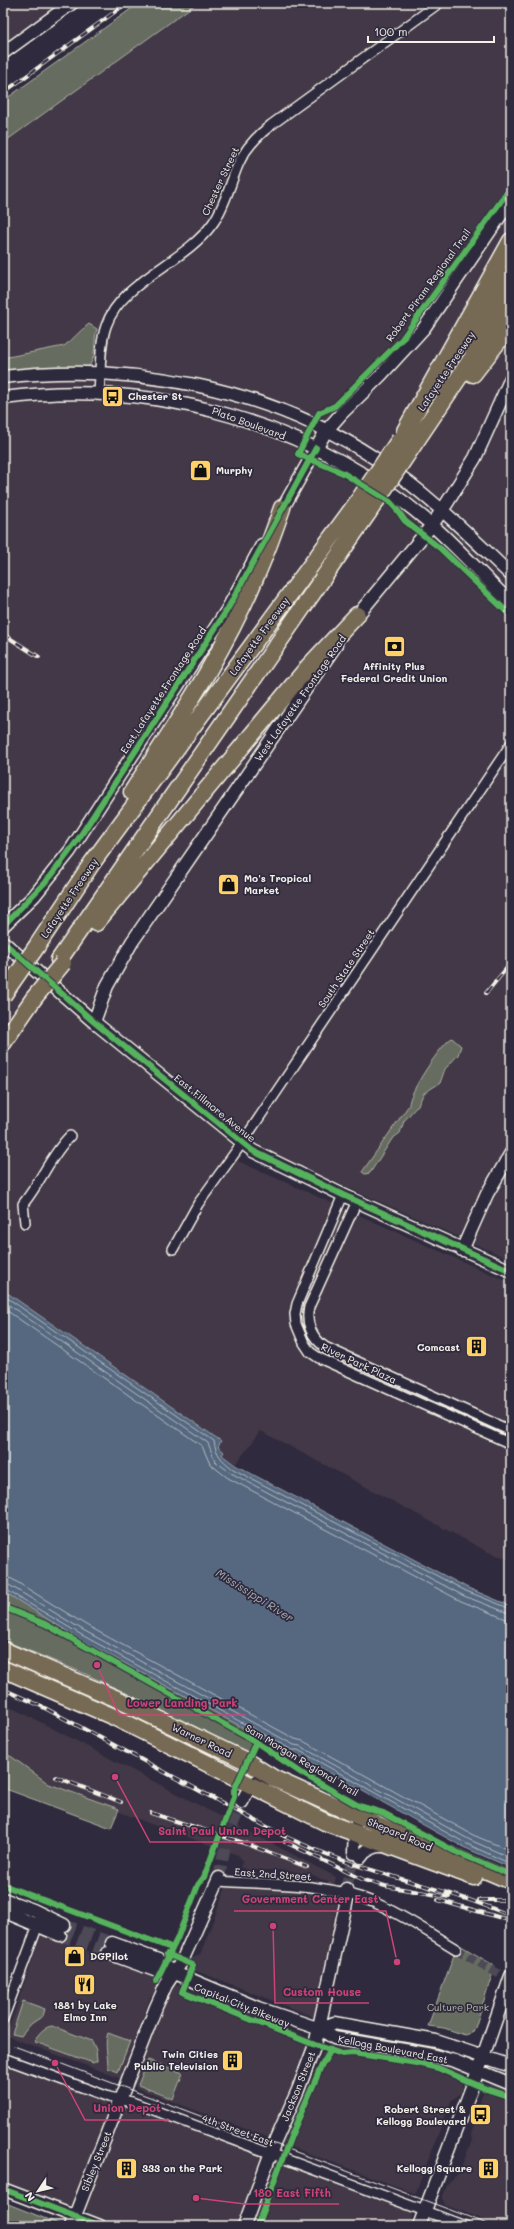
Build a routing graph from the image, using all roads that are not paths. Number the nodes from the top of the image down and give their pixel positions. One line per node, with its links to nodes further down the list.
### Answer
1 (72, 3): 3 (main road)
2 (440, 3): 9 (street, Chester Street)
3 (3, 53)
4 (511, 200): 14 (main road, East Lafayette Frontage Road)
5 (511, 241): 15 (highway)
6 (511, 273): 15 (highway, Lafayette Freeway)
7 (511, 300): 15 (highway, Lafayette Freeway)
8 (511, 325): 15 (highway)
9 (101, 373): 10 (main road, Plato Boulevard); 12 (street, Chester Street); 14 (main road, Plato Boulevard)
10 (3, 377)
11 (511, 378): 19 (main road, West Lafayette Frontage Road)
12 (99, 392): 13 (main road, Plato Boulevard); 16 (main road, Plato Boulevard)
13 (3, 398)
14 (326, 431): 16 (main road, East Lafayette Frontage Road); 19 (main road, Plato Boulevard)
15 (408, 439): 18 (highway, Lafayette Freeway, bridge)
16 (316, 448): 17 (main road, East Lafayette Frontage Road); 20 (main road, Plato Boulevard)
17 (282, 508): 25 (highway); 26 (main road, East Lafayette Frontage Road)
18 (362, 509): 25 (highway, Lafayette Freeway); 28 (highway, Lafayette Freeway)
19 (443, 510): 20 (main road, West Lafayette Frontage Road); 21 (main road, Plato Boulevard)
20 (432, 525): 22 (main road, Plato Boulevard); 23 (main road, West Lafayette Frontage Road)
21 (511, 575)
22 (511, 603)
23 (357, 615): 28 (highway); 30 (main road, West Lafayette Frontage Road)
24 (511, 744): 33 (street, South State Street)
25 (92, 863): 29 (highway, Lafayette Freeway, bridge)
26 (3, 926)
27 (3, 942): 30 (main road, East Fillmore Avenue)
28 (61, 961): 31 (highway, bridge)
29 (3, 995)
30 (94, 1022): 33 (main road, East Fillmore Avenue)
31 (3, 1043)
32 (70, 1136): 37 (street)
33 (242, 1143): 35 (main road, East Fillmore Avenue); 38 (street, South State Street)
34 (511, 1153): 39 (main road)
35 (343, 1195): 36 (main road, East Fillmore Avenue); 42 (street, River Park Plaza)
36 (357, 1201): 39 (main road, East Fillmore Avenue); 41 (street, River Park Plaza)
37 (25, 1222)
38 (173, 1249)
39 (462, 1250): 40 (main road, East Fillmore Avenue)
40 (511, 1271)
41 (511, 1431)
42 (511, 1444)
43 (3, 1650): 45 (highway, Warner Road)
44 (3, 1669): 46 (highway, Warner Road)
45 (275, 1779): 46 (main road); 48 (highway, Warner Road)
46 (251, 1786): 47 (main road); 49 (highway, Warner Road)
47 (242, 1802)
48 (355, 1815): 49 (main road); 52 (highway, Shepard Road)
49 (354, 1834): 50 (highway, Shepard Road); 50 (main road)
50 (391, 1847): 54 (highway, Shepard Road)
51 (219, 1879): 53 (street, East 2nd Street); 61 (main road, Sibley Street)
52 (511, 1881)
53 (349, 1892): 60 (street, East 2nd Street); 64 (main road, Jackson Street)
54 (511, 1892)
55 (3, 1899): 56 (main road)
56 (33, 1910): 58 (street); 58 (main road)
57 (3, 1911): 58 (main road)
58 (38, 1925): 63 (street)
59 (110, 1948): 61 (main road, Kellogg Boulevard East)
60 (456, 1949)
61 (175, 1972): 64 (main road, Kellogg Boulevard East); 70 (main road, Sibley Street)
62 (511, 1976): 65 (main road)
63 (3, 2019)
64 (320, 2029): 65 (main road, Kellogg Boulevard East); 68 (main road, Kellogg Boulevard East); 71 (main road, Jackson Street)
65 (483, 2056): 67 (main road, Kellogg Boulevard East); 68 (main road)
66 (3, 2058): 70 (street, 4th Street East)
67 (511, 2066)
68 (478, 2071): 69 (main road, Kellogg Boulevard East); 73 (main road)
69 (511, 2084)
70 (122, 2100): 71 (street, 4th Street East); 74 (main road, Sibley Street)
71 (270, 2153): 73 (street, 4th Street East); 76 (main road, Jackson Street)
72 (3, 2189): 74 (main road)
73 (424, 2210): 77 (main road); 78 (street, 4th Street East)
74 (73, 2221): 75 (main road)
75 (100, 2226)
76 (244, 2226)
77 (419, 2226)
78 (465, 2226)

